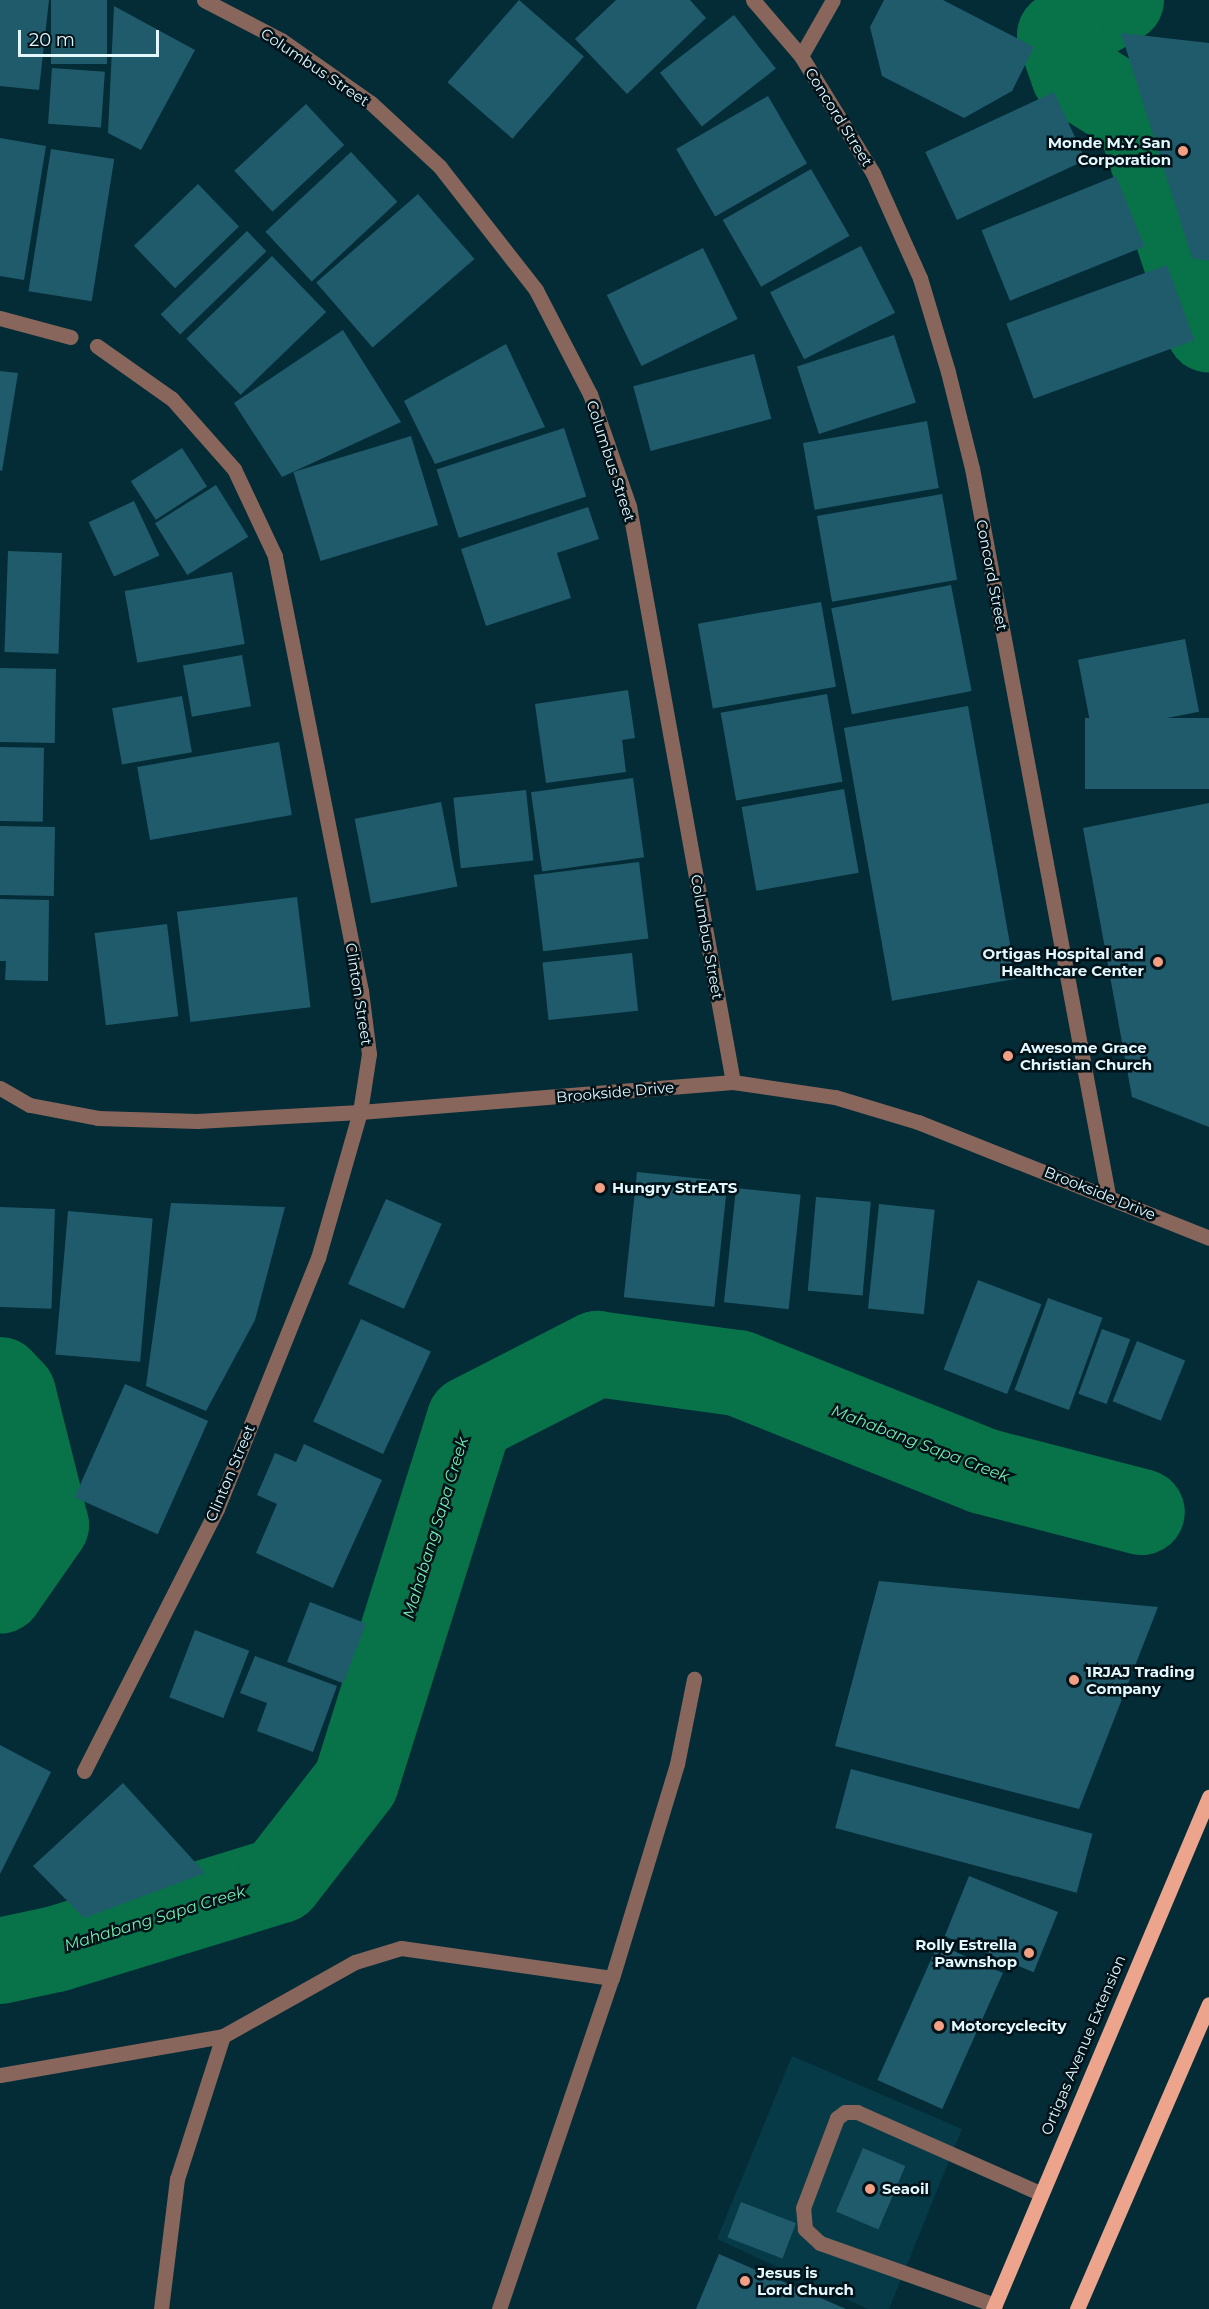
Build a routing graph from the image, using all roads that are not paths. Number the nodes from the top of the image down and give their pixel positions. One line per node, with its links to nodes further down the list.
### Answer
1 (204, 0): 8 (street, Columbus Street)
2 (753, 0): 4 (street, Concord Street)
3 (833, 0): 4 (street)
4 (801, 56): 11 (street, Concord Street)
5 (0, 318): 6 (street)
6 (71, 337)
7 (97, 346): 10 (street, Clinton Street)
8 (733, 1082): 10 (street, Brookside Drive); 11 (street, Brookside Drive)
9 (0, 1088): 10 (street, Brookside Drive)
10 (360, 1112): 14 (street, Clinton Street)
11 (1108, 1196): 12 (street, Brookside Drive)
12 (1209, 1238)
13 (694, 1679): 16 (street)
14 (84, 1770)
15 (1209, 1797): 20 (main road, Ortigas Avenue Extension)
16 (612, 1978): 18 (street); 23 (street)
17 (1209, 2004): 24 (main road)
18 (223, 2036): 19 (street); 22 (street)
19 (0, 2075)
20 (1040, 2193): 21 (main road, Ortigas Avenue Extension); 21 (street)
21 (994, 2307)
22 (161, 2309)
23 (499, 2309)
24 (1077, 2309)

